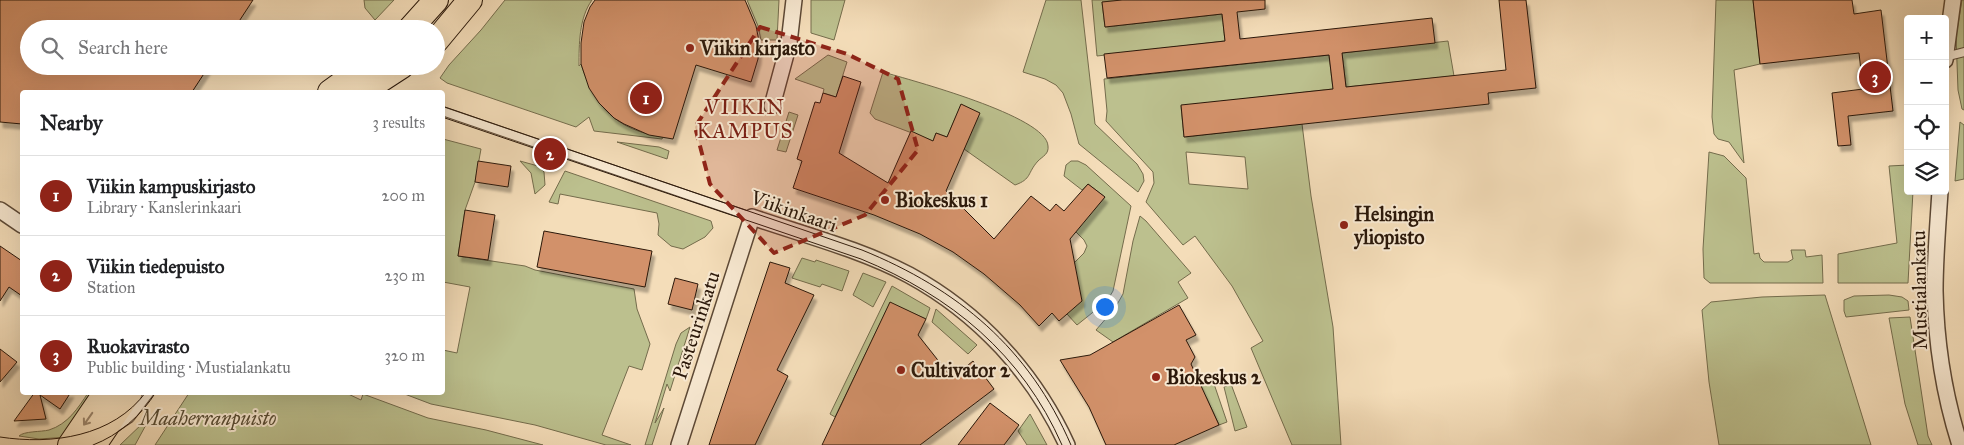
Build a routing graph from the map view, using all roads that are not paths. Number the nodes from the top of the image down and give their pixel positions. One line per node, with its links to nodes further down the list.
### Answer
1 (436, 0): 5 (main road)
2 (470, 0): 7 (main road)
3 (794, 0): 14 (street)
4 (1953, 0): 6 (street)
5 (418, 20)
6 (1949, 29)
7 (445, 30)
8 (1964, 52): 9 (lane)
9 (1949, 57)
10 (354, 75): 12 (main road)
11 (388, 75): 13 (main road)
12 (333, 90)
13 (365, 90)
14 (772, 106)
15 (445, 112): 18 (lane, Viikinkaari)
16 (1940, 195): 28 (street, Mustialankatu)
17 (0, 210): 19 (street)
18 (752, 217): 26 (street, Pasteurinkatu); 27 (street, Viikinkaari)
19 (20, 224)
20 (104, 395): 24 (main road, one-way to 24)
21 (128, 395): 23 (main road)
22 (148, 395): 23 (lane)
23 (97, 441): 25 (lane)
24 (70, 445)
25 (74, 445)
26 (679, 445)
27 (1067, 445)
28 (1960, 445)

